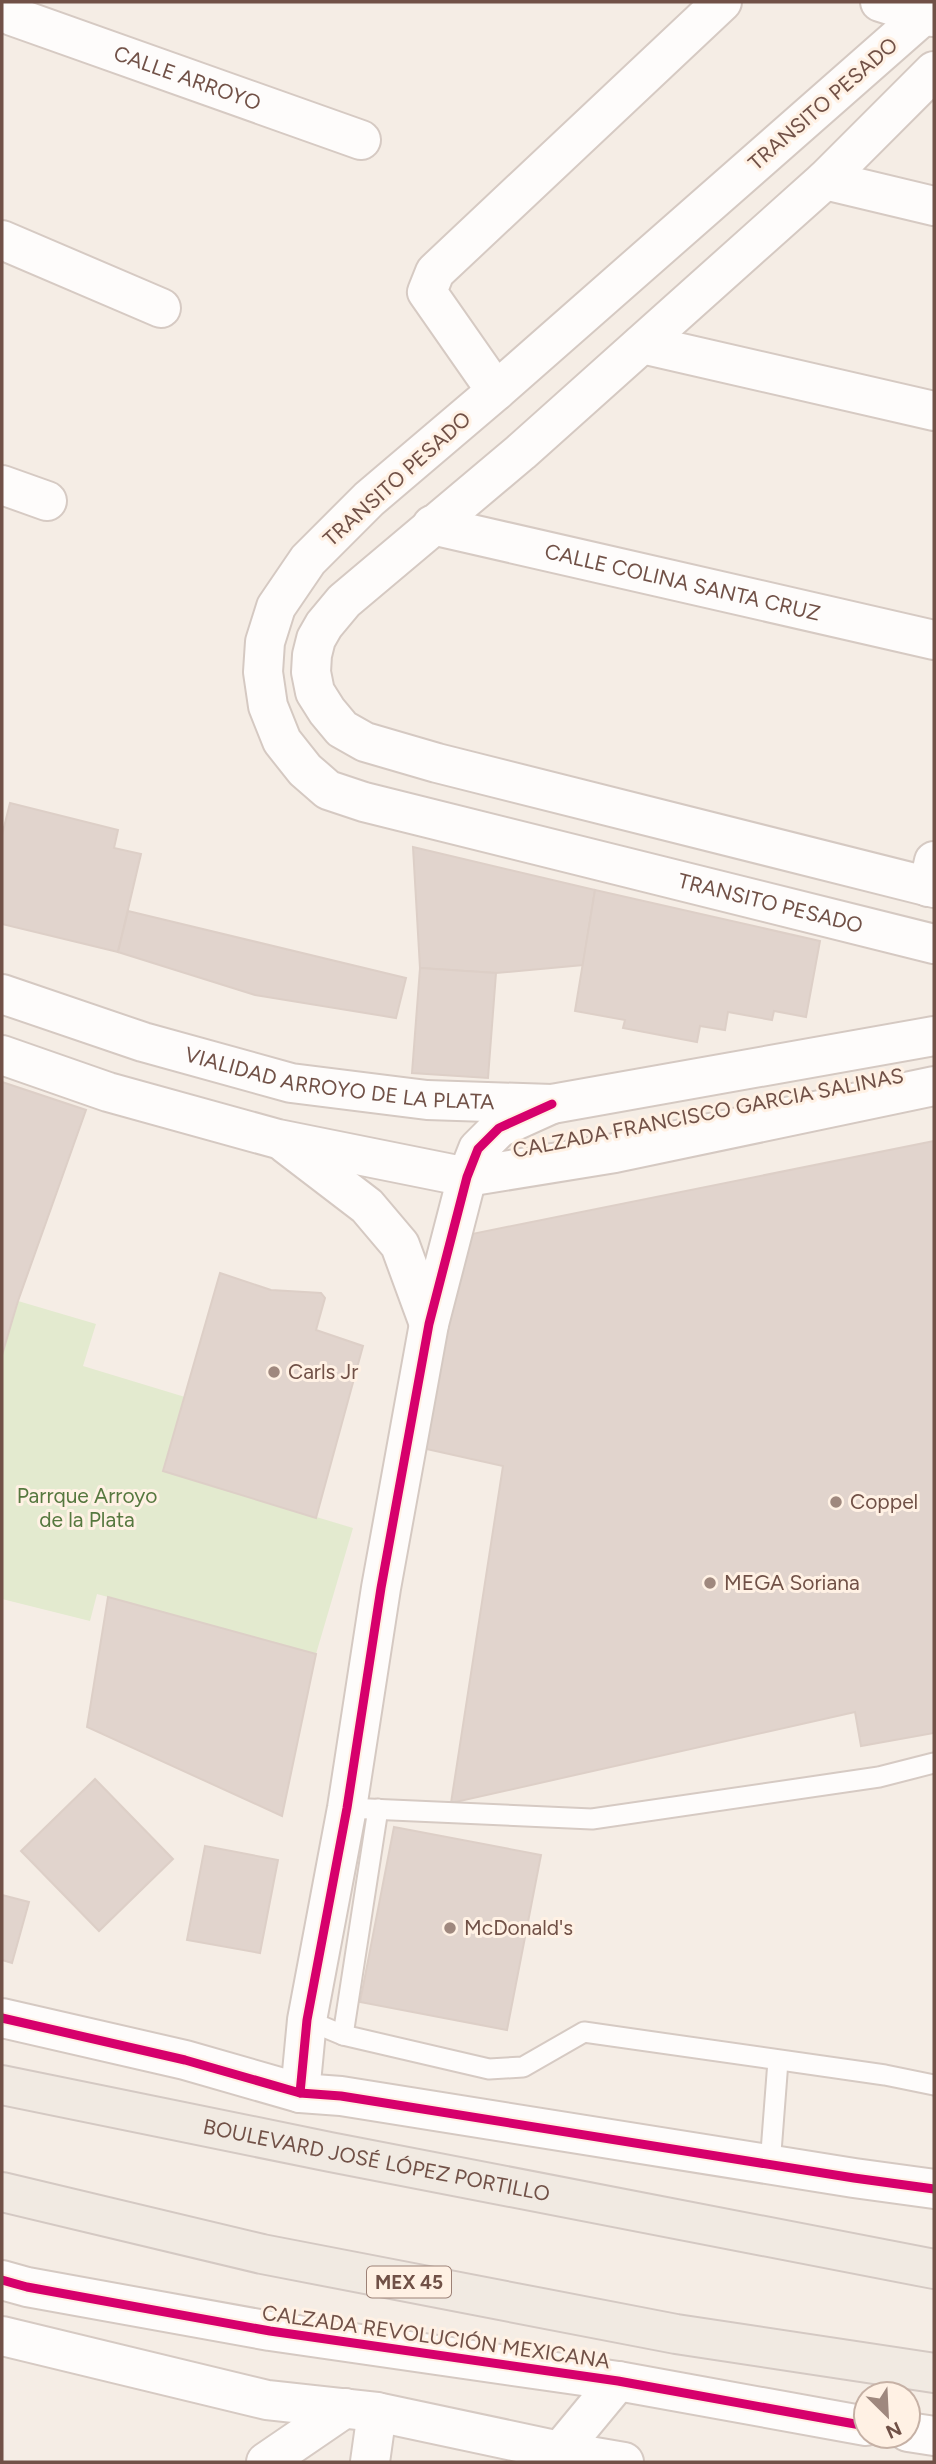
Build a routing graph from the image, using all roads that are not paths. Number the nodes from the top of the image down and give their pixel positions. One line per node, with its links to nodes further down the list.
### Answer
1 (722, 2): 12 (street)
2 (880, 2): 3 (street)
3 (931, 13): 12 (street, TRANSITO PESADO)
4 (13, 18): 6 (street, CALLE ARROYO)
5 (934, 71): 7 (street)
6 (361, 140)
7 (825, 180): 8 (street); 11 (street)
8 (934, 206)
9 (2, 240): 10 (street)
10 (161, 308)
11 (642, 344): 13 (street); 16 (street)
12 (496, 391): 19 (street, TRANSITO PESADO)
13 (934, 411)
14 (2, 485): 15 (street)
15 (47, 501)
16 (432, 525): 17 (street, CALLE COLINA SANTA CRUZ); 18 (street)
17 (934, 640)
18 (932, 879)
19 (934, 944)
20 (2, 994): 24 (street, VIALIDAD ARROYO DE LA PLATA)
21 (932, 1033): 24 (street, VIALIDAD ARROYO DE LA PLATA)
22 (2, 1055): 25 (street, CALZADA FRANCISCO GARCIA SALINAS)
23 (934, 1086): 26 (street, CALZADA FRANCISCO GARCIA SALINAS)
24 (552, 1104): 26 (street)
25 (278, 1139): 26 (street, CALZADA FRANCISCO GARCIA SALINAS); 27 (street)
26 (467, 1177): 27 (street)
27 (429, 1324): 29 (street)
28 (934, 1763): 29 (lane)
29 (362, 1808): 31 (street); 32 (lane)
30 (2, 2018): 36 (street)
31 (307, 2020): 32 (lane); 36 (street)
32 (343, 2035): 33 (lane)
33 (778, 2061): 35 (lane); 37 (lane)
34 (2, 2085): 40 (main road, BOULEVARD JOSÉ LÓPEZ PORTILLO)
35 (934, 2085)
36 (300, 2093): 37 (street)
37 (770, 2165): 38 (street)
38 (934, 2189)
39 (2, 2192): 43 (main road, MEX 45)
40 (934, 2269)
41 (2, 2280): 44 (street, CALZADA REVOLUCIÓN MEXICANA)
42 (2, 2336): 45 (street)
43 (934, 2373)
44 (618, 2381): 46 (street, CALZADA REVOLUCIÓN MEXICANA); 47 (street)
45 (361, 2410): 47 (street); 48 (street); 49 (street)
46 (852, 2423)
47 (560, 2457): 50 (street)
48 (267, 2462)
49 (370, 2462)
50 (624, 2462)

